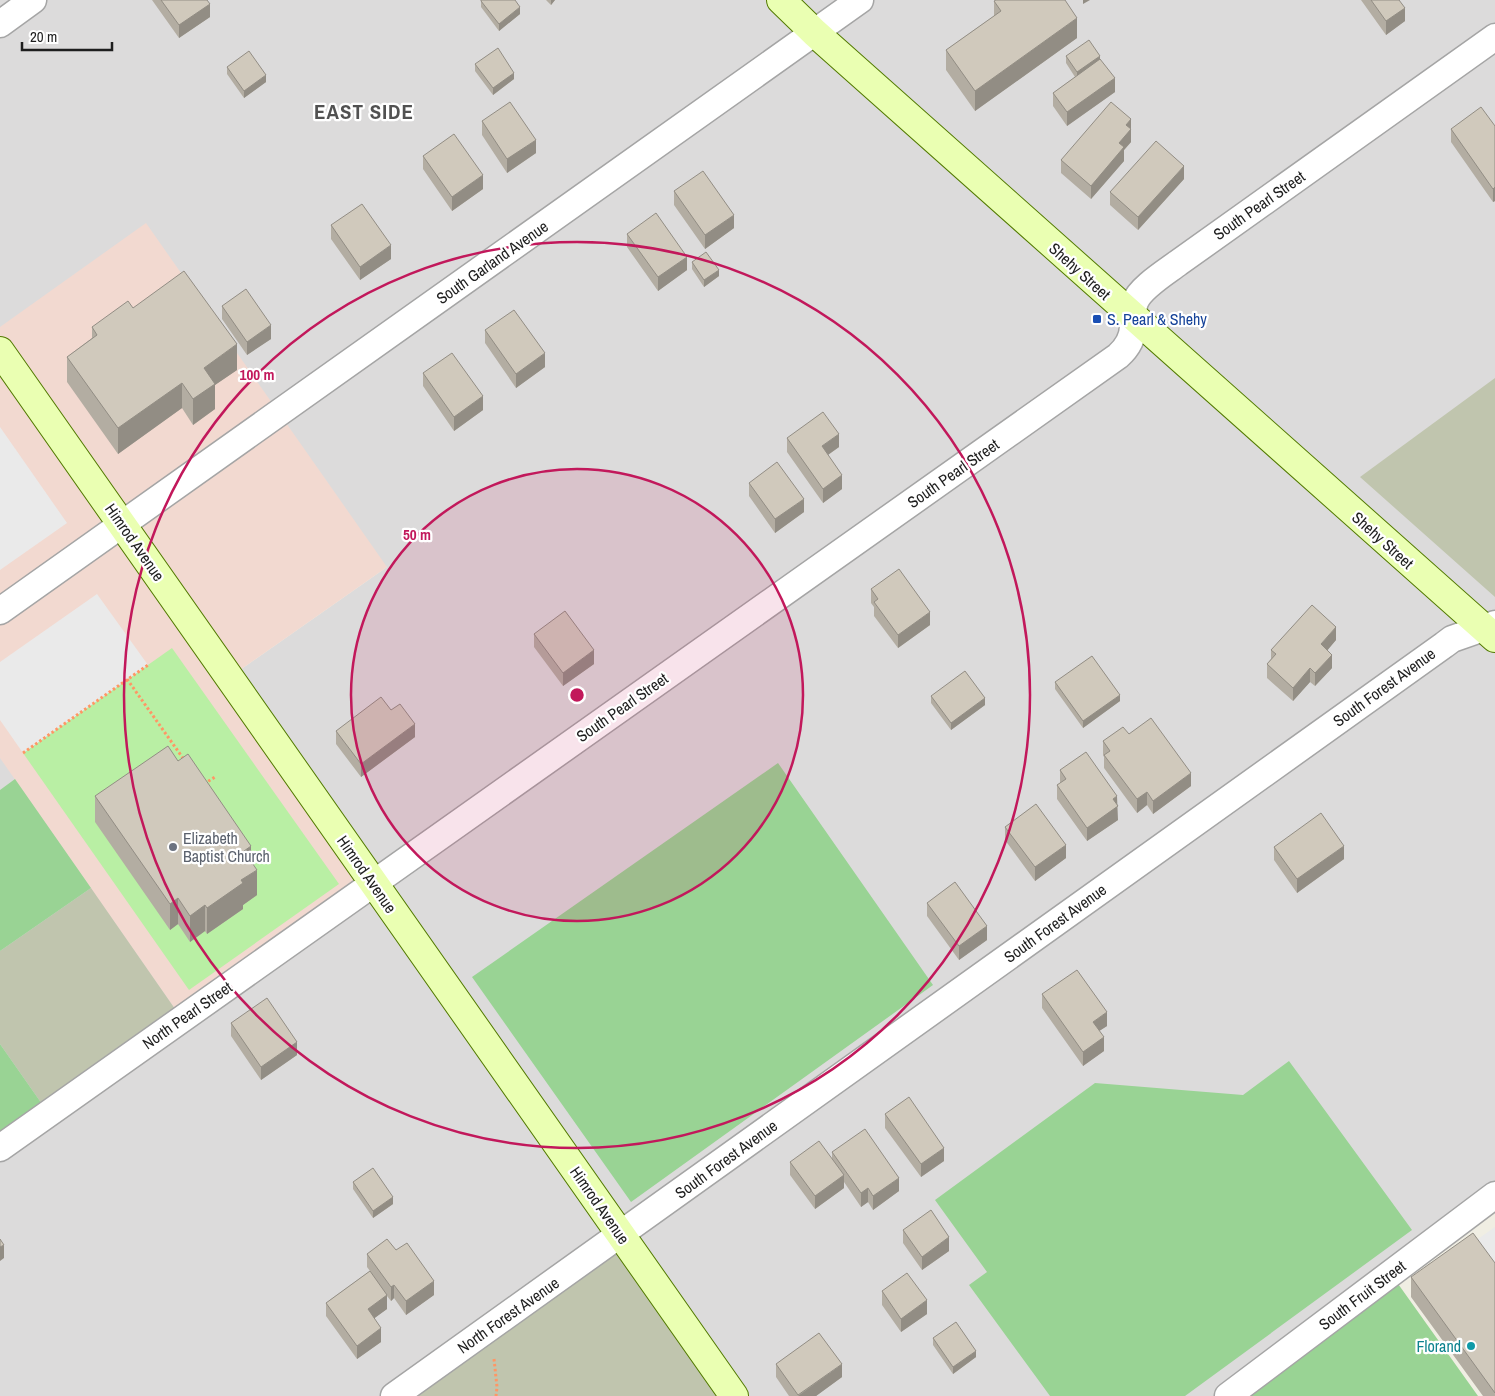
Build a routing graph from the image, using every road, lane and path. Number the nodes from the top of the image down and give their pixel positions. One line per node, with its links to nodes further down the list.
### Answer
1 (33, 0): 4 (street)
2 (780, 0): 5 (street, Shehy Street)
3 (860, 0): 5 (street, South Garland Avenue)
4 (0, 24)
5 (815, 33): 7 (street, Shehy Street); 9 (street, South Garland Avenue)
6 (1495, 37): 7 (street, South Pearl Street)
7 (1133, 318): 11 (street, Shehy Street); 18 (street, South Pearl Street)
8 (0, 351): 9 (street, Himrod Avenue)
9 (122, 524): 10 (street, South Garland Avenue); 18 (street, Himrod Avenue)
10 (0, 611)
11 (1491, 630): 21 (street, South Forest Avenue)
12 (148, 665): 13 (path)
13 (127, 680): 14 (path); 15 (path)
14 (23, 753)
15 (186, 763)
16 (215, 777): 17 (path)
17 (197, 778)
18 (374, 883): 19 (street, North Pearl Street); 21 (street, Himrod Avenue)
19 (0, 1148)
20 (1495, 1195): 26 (street, South Fruit Street)
21 (621, 1234): 22 (street, North Forest Avenue); 25 (street, Himrod Avenue)
22 (482, 1334): 23 (street, North Forest Avenue); 24 (path)
23 (394, 1396)
24 (496, 1396)
25 (734, 1396)
26 (1228, 1396)

